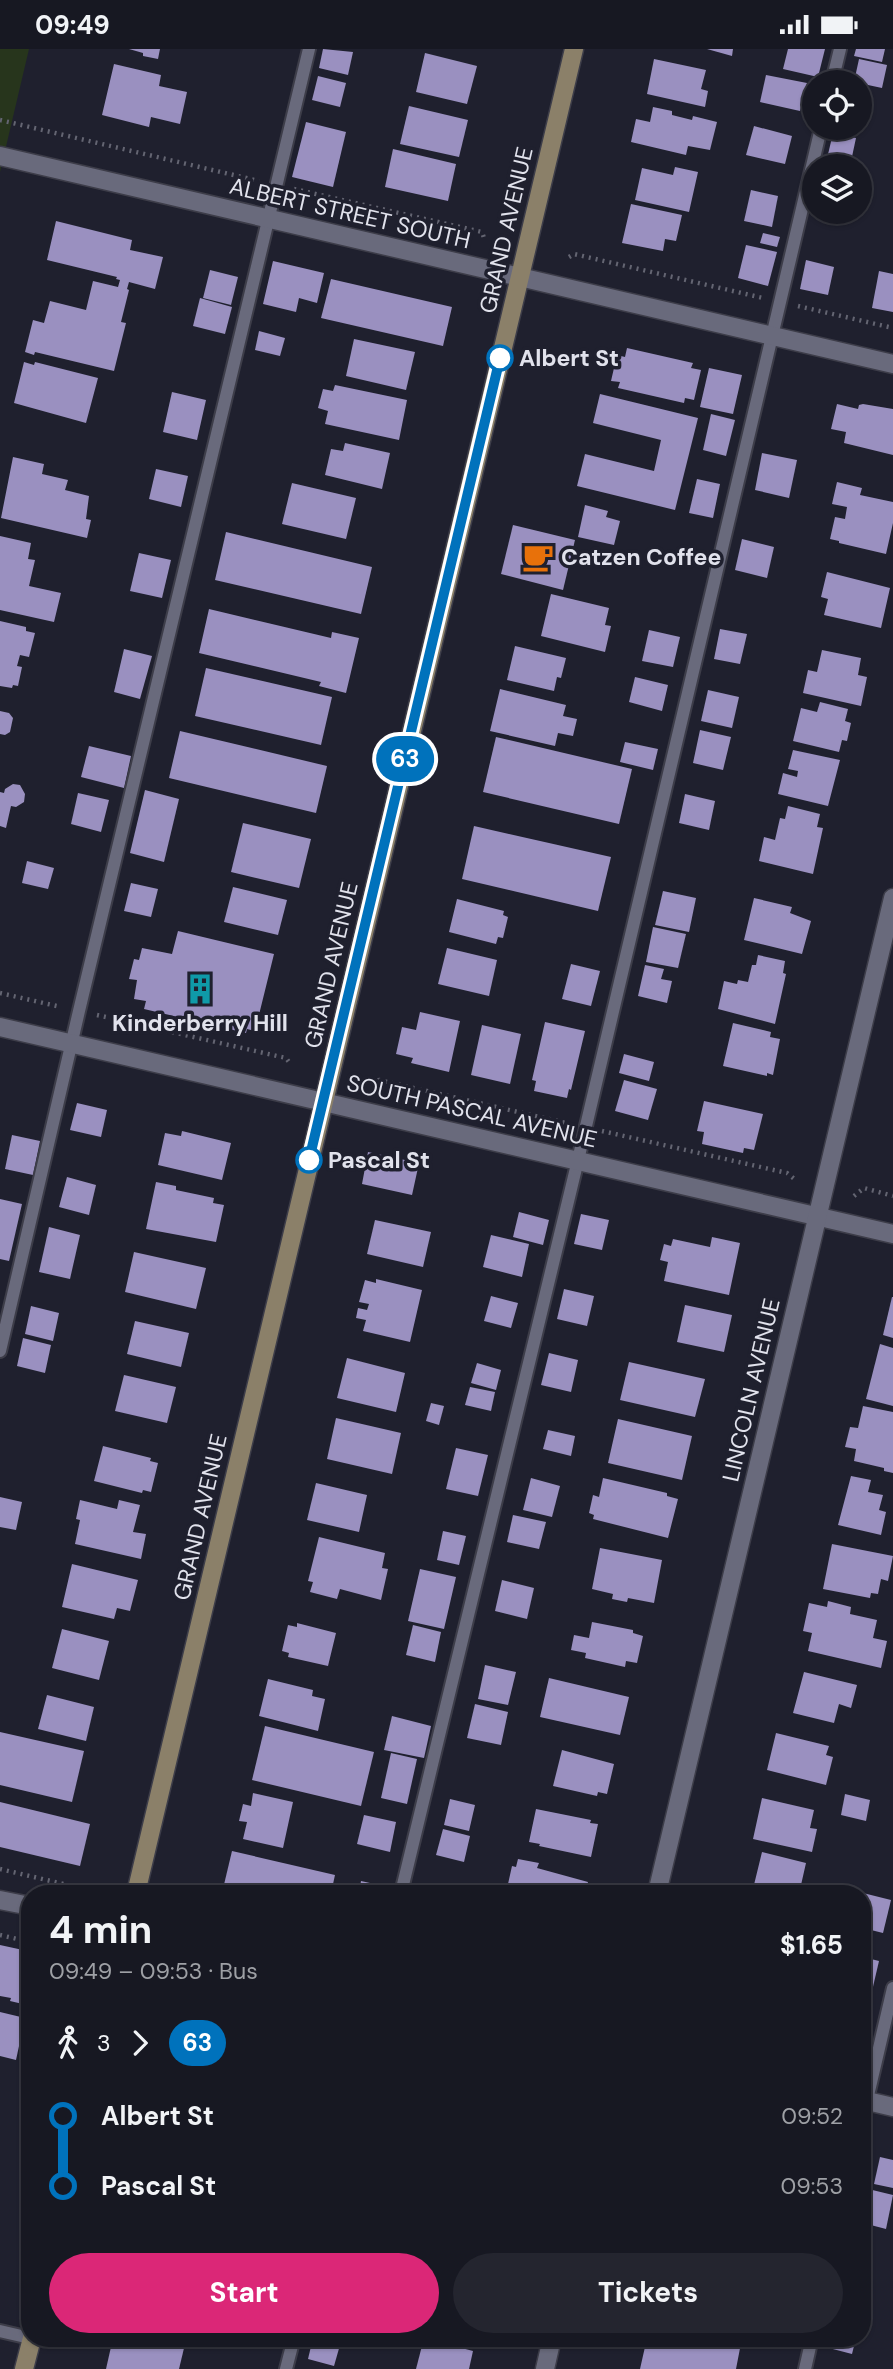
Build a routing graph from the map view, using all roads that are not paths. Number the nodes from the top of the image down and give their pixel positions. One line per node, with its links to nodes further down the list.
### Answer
1 (309, 49): 7 (lane)
2 (574, 49): 8 (main road, GRAND AVENUE)
3 (840, 49): 4 (lane)
4 (835, 70)
5 (818, 140): 9 (lane)
6 (0, 156): 7 (street, ALBERT STREET SOUTH)
7 (269, 219): 8 (street, ALBERT STREET SOUTH); 13 (lane)
8 (520, 277): 9 (street, ALBERT STREET SOUTH); 14 (main road, GRAND AVENUE)
9 (772, 336): 10 (street, ALBERT STREET SOUTH); 15 (lane)
10 (893, 364)
11 (893, 898): 16 (street, LINCOLN AVENUE)
12 (0, 1027): 13 (street, SOUTH PASCAL AVENUE)
13 (71, 1044): 14 (street, SOUTH PASCAL AVENUE); 18 (lane)
14 (323, 1102): 15 (street, SOUTH PASCAL AVENUE); 19 (main road, GRAND AVENUE)
15 (578, 1160): 16 (street, SOUTH PASCAL AVENUE); 20 (lane)
16 (818, 1216): 17 (street, SOUTH PASCAL AVENUE); 21 (street, LINCOLN AVENUE)
17 (893, 1234)
18 (0, 1351)
19 (138, 1885)
20 (403, 1885)
21 (659, 1885)
22 (0, 1900): 23 (street)
23 (21, 1904)
24 (893, 1988): 25 (lane)
25 (871, 2078)
26 (871, 2106): 27 (street)
27 (893, 2107)
28 (0, 2331): 29 (lane)
29 (21, 2336)
30 (29, 2347): 34 (main road)
31 (292, 2347): 35 (lane)
32 (550, 2347): 36 (street)
33 (810, 2347): 37 (lane)
34 (24, 2369)
35 (286, 2369)
36 (545, 2369)
37 (805, 2369)

